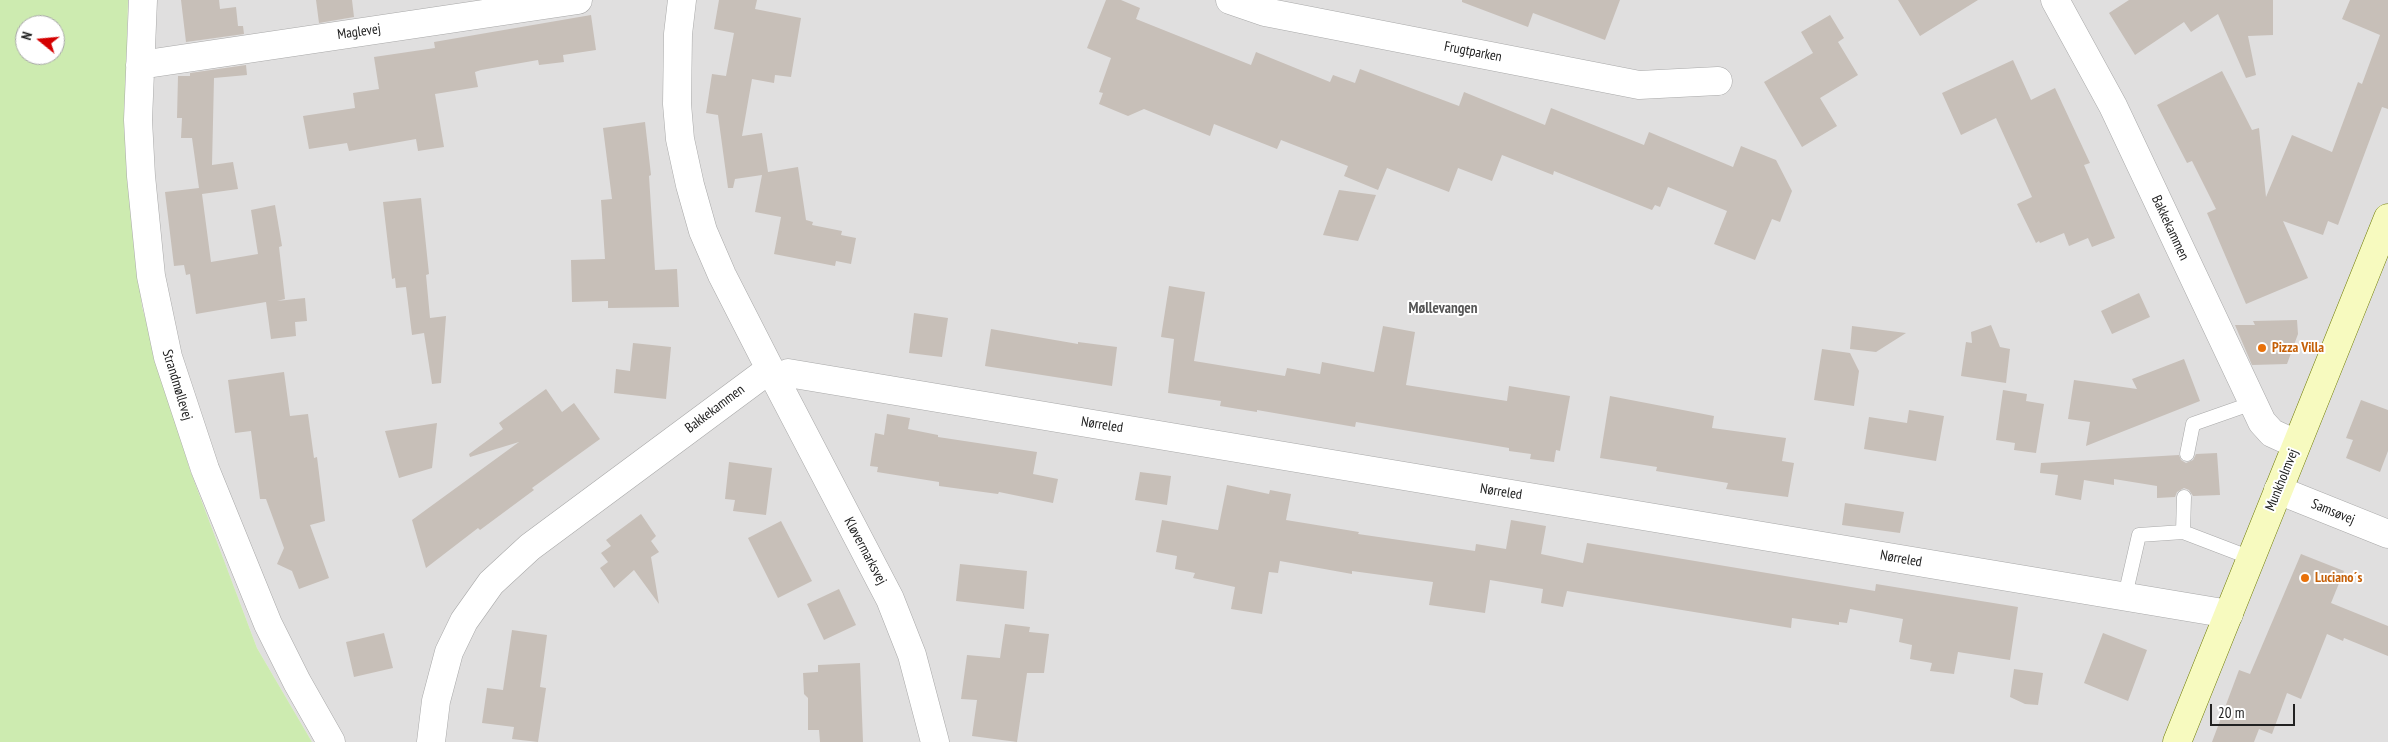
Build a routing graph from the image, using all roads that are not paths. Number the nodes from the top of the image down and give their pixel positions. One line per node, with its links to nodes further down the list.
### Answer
1 (143, 0): 6 (street, Strandmøllevej)
2 (578, 0): 6 (street, Maglevej)
3 (682, 0): 9 (street)
4 (1230, 0): 7 (street, Frugtparken)
5 (2055, 0): 10 (street, Bakkekammen)
6 (140, 65): 20 (street, Strandmøllevej)
7 (1718, 81)
8 (2388, 218): 11 (street, Munkholmvej)
9 (773, 375): 18 (street, Nørreled); 21 (street, Bakkekammen); 22 (street, Kløvermarksvej)
10 (2253, 404): 11 (street, Bakkekammen); 12 (lane)
11 (2296, 444): 13 (street, Munkholmvej)
12 (2187, 454)
13 (2278, 490): 16 (street, Samsøvej); 17 (street, Munkholmvej)
14 (2184, 496): 15 (lane)
15 (2183, 532): 17 (lane); 18 (lane)
16 (2388, 534)
17 (2251, 558): 19 (street, Munkholmvej)
18 (2125, 596): 19 (street, Nørreled)
19 (2229, 614): 23 (street, Munkholmvej)
20 (331, 742)
21 (431, 742)
22 (935, 742)
23 (2177, 742)

